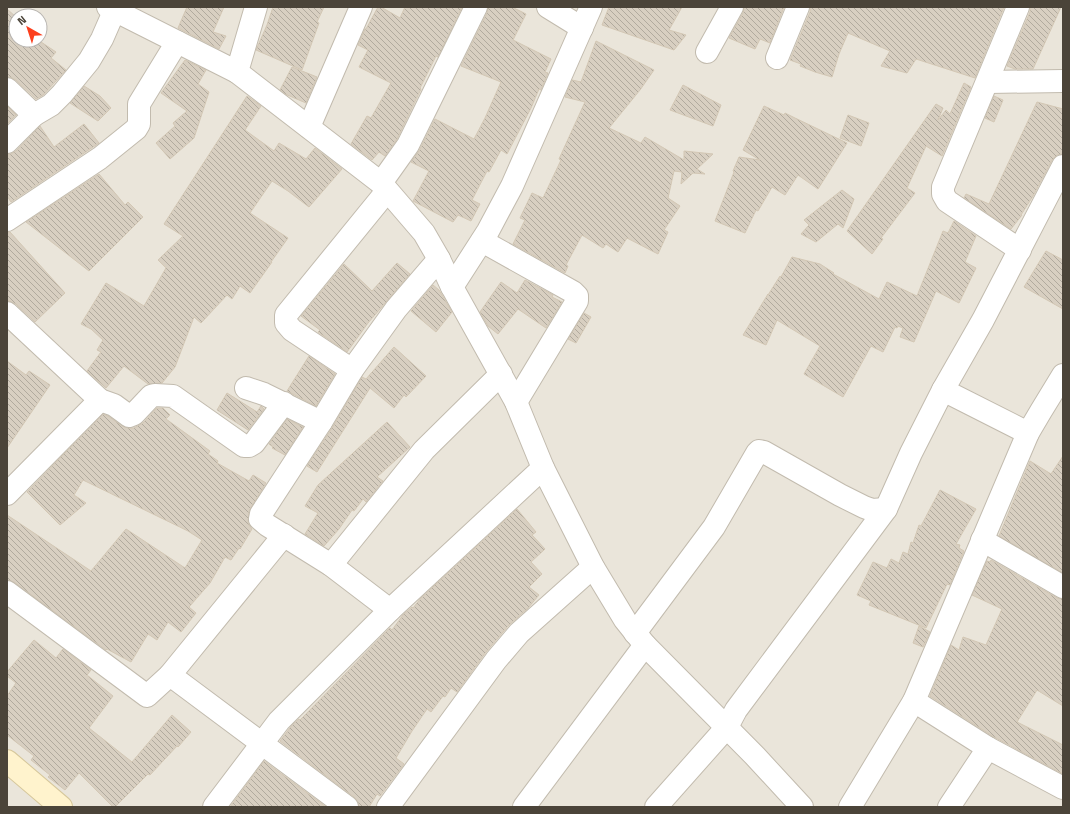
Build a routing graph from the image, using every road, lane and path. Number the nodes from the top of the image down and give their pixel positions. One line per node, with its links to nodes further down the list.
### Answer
1 (256, 7): 14 (street)
2 (361, 7): 19 (street)
3 (476, 7): 22 (street)
4 (548, 7): 10 (street)
5 (591, 7): 10 (street)
6 (732, 7): 12 (street)
7 (798, 7): 13 (street)
8 (1018, 7): 16 (street)
9 (113, 8): 11 (street); 18 (street)
10 (582, 28): 24 (street)
11 (177, 42): 14 (street); 23 (street)
12 (707, 52)
13 (777, 58)
14 (237, 72): 19 (street)
15 (1063, 81): 16 (street)
16 (988, 82): 25 (street)
17 (7, 89): 18 (street)
18 (34, 115): 20 (street)
19 (309, 127): 22 (street)
20 (7, 142)
21 (1063, 166): 25 (street)
22 (384, 187): 26 (street); 29 (street)
23 (7, 220)
24 (482, 241): 27 (street); 35 (street)
25 (1020, 250): 33 (street)
26 (439, 258): 27 (street); 29 (street)
27 (452, 287): 30 (street)
28 (7, 312): 34 (street)
29 (352, 370): 37 (street)
30 (501, 374): 35 (street); 44 (street)
31 (1063, 375): 38 (street)
32 (246, 388): 36 (street)
33 (943, 390): 38 (street); 41 (street)
34 (100, 400): 36 (street); 40 (street)
35 (516, 402): 39 (street)
36 (284, 403): 37 (street)
37 (321, 422): 42 (street)
38 (1028, 434): 43 (street)
39 (543, 468): 45 (street); 48 (street)
40 (7, 494)
41 (886, 509): 49 (street); 52 (street)
42 (284, 535): 44 (street); 50 (street)
43 (982, 540): 46 (street); 51 (street)
44 (331, 565): 48 (street)
45 (593, 567): 49 (street); 60 (street)
46 (1063, 588)
47 (7, 592): 50 (street)
48 (390, 610): 53 (street)
49 (640, 639): 52 (street); 61 (street)
50 (170, 675): 53 (street)
51 (914, 701): 54 (street); 64 (street)
52 (727, 727): 62 (street); 63 (street)
53 (261, 744): 58 (street); 59 (street)
54 (988, 748): 56 (street); 65 (street)
55 (7, 761): 57 (street)
56 (1063, 788)
57 (61, 807)
58 (214, 807)
59 (347, 807)
60 (388, 807)
61 (524, 807)
62 (656, 807)
63 (802, 807)
64 (850, 807)
65 (949, 807)

